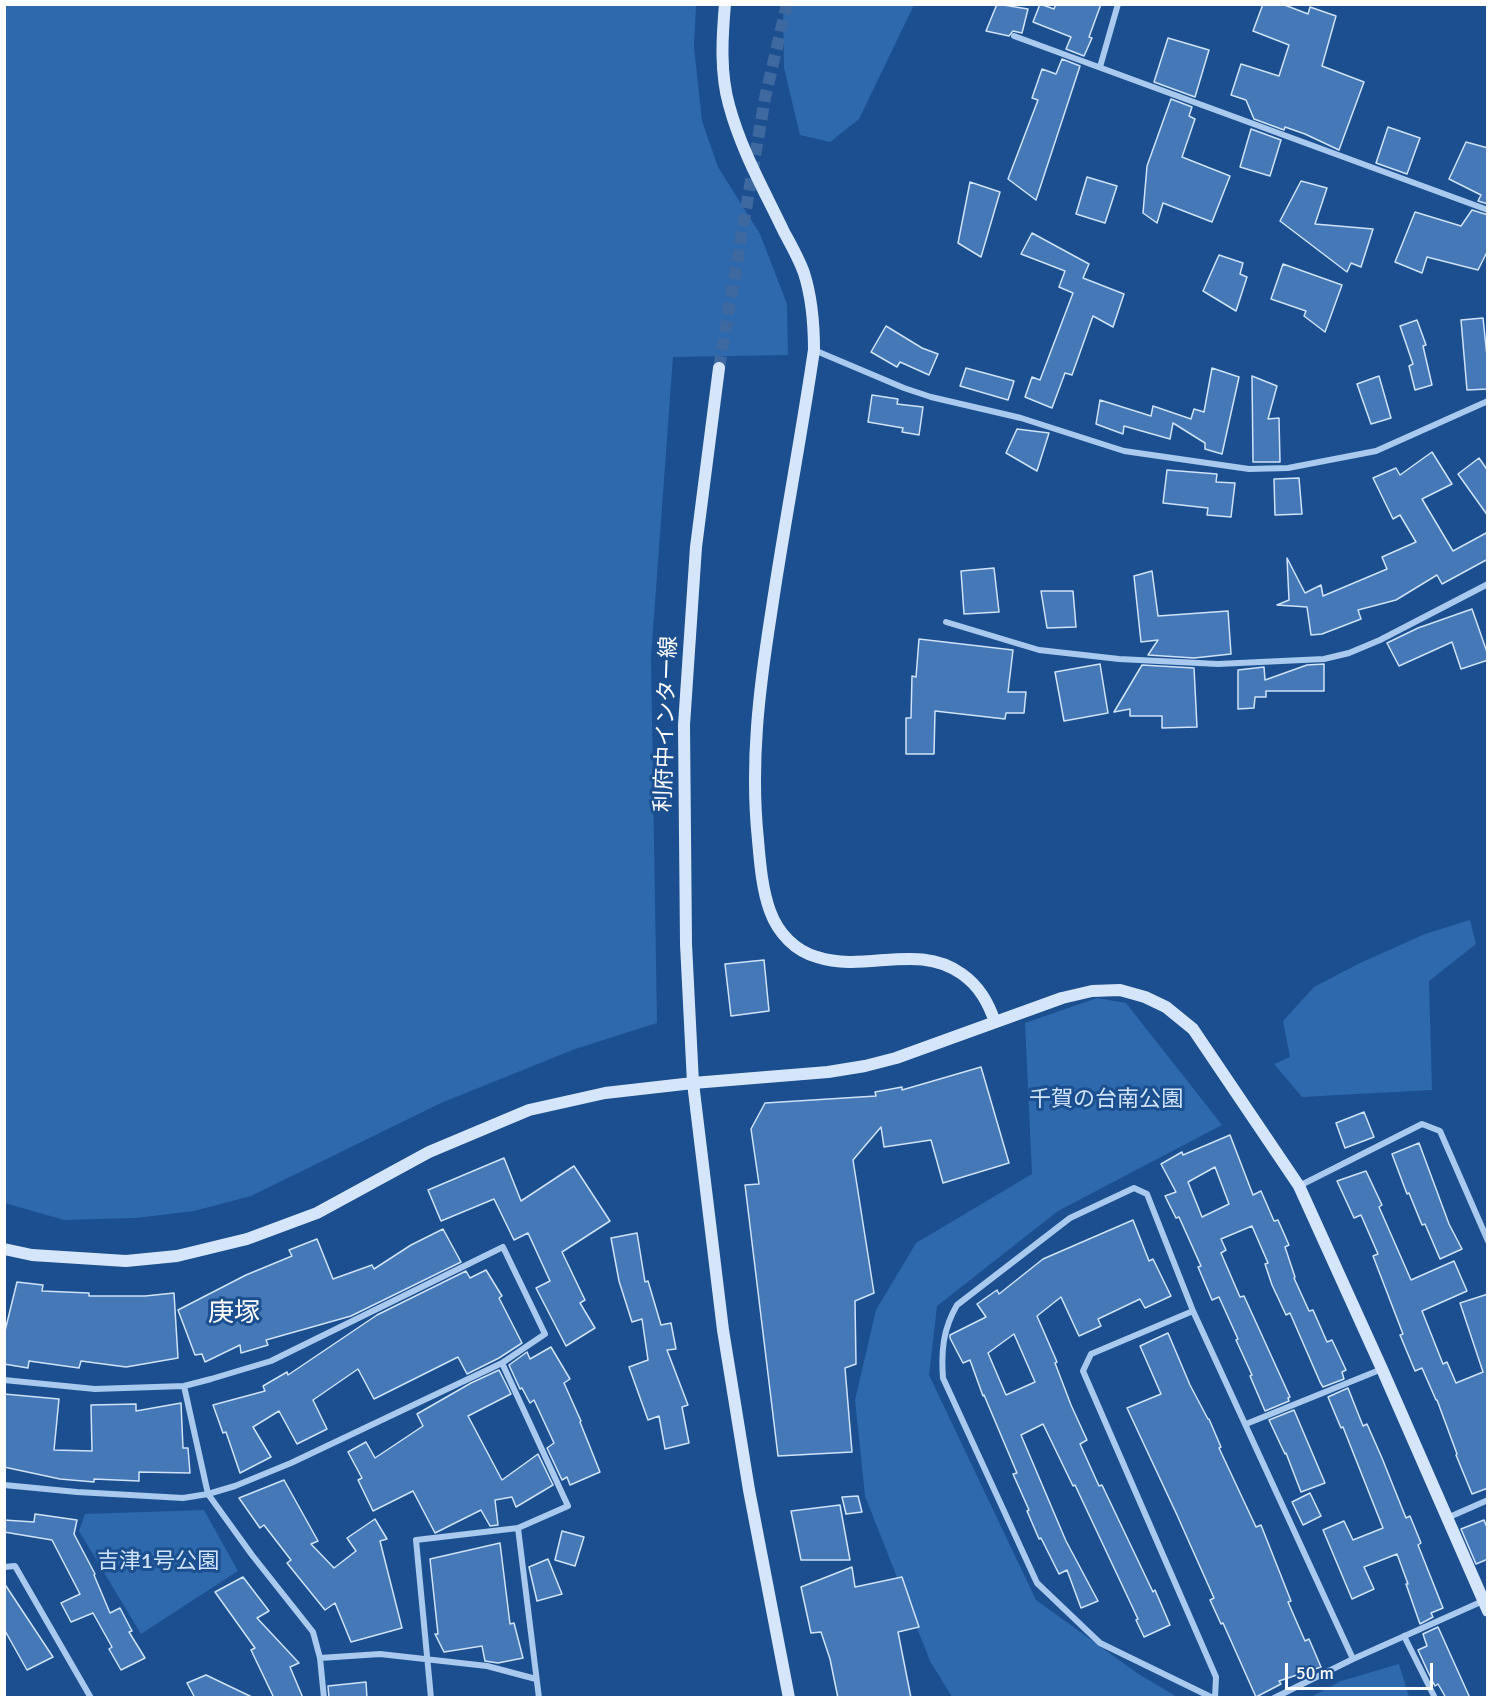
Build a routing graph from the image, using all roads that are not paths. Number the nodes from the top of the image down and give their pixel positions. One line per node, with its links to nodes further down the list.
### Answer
1 (725, 4): 6 (street)
2 (1118, 4): 4 (street)
3 (1014, 36): 4 (street)
4 (1100, 67): 5 (street)
5 (1488, 210)
6 (814, 350): 8 (street); 11 (street)
7 (718, 368): 12 (street, 利府中インター線)
8 (1488, 400)
9 (1488, 584): 10 (street)
10 (946, 622)
11 (994, 1022): 12 (street); 13 (street)
12 (693, 1083): 15 (street); 38 (street, 利府中インター線)
13 (1299, 1186): 14 (street); 18 (street)
14 (1488, 1240)
15 (4, 1249)
16 (1193, 1311): 21 (street); 39 (street); 39 (street)
17 (502, 1363): 20 (street); 23 (street); 26 (street)
18 (1382, 1369): 21 (street); 25 (street)
19 (4, 1380): 20 (street)
20 (184, 1386): 23 (street)
21 (1246, 1424): 31 (street)
22 (4, 1485): 23 (street)
23 (208, 1494): 30 (street)
24 (1488, 1500): 25 (street)
25 (1447, 1518): 28 (street)
26 (518, 1528): 32 (street); 33 (street)
27 (4, 1567): 34 (street)
28 (1485, 1606): 29 (street)
29 (1404, 1636): 31 (street); 41 (street)
30 (320, 1658): 32 (street); 35 (street)
31 (1353, 1659): 40 (street)
32 (427, 1660): 33 (street); 36 (street)
33 (537, 1679): 37 (street)
34 (91, 1698)
35 (324, 1698)
36 (431, 1698)
37 (539, 1698)
38 (789, 1698)
39 (1214, 1698)
40 (1274, 1698)
41 (1435, 1698)

